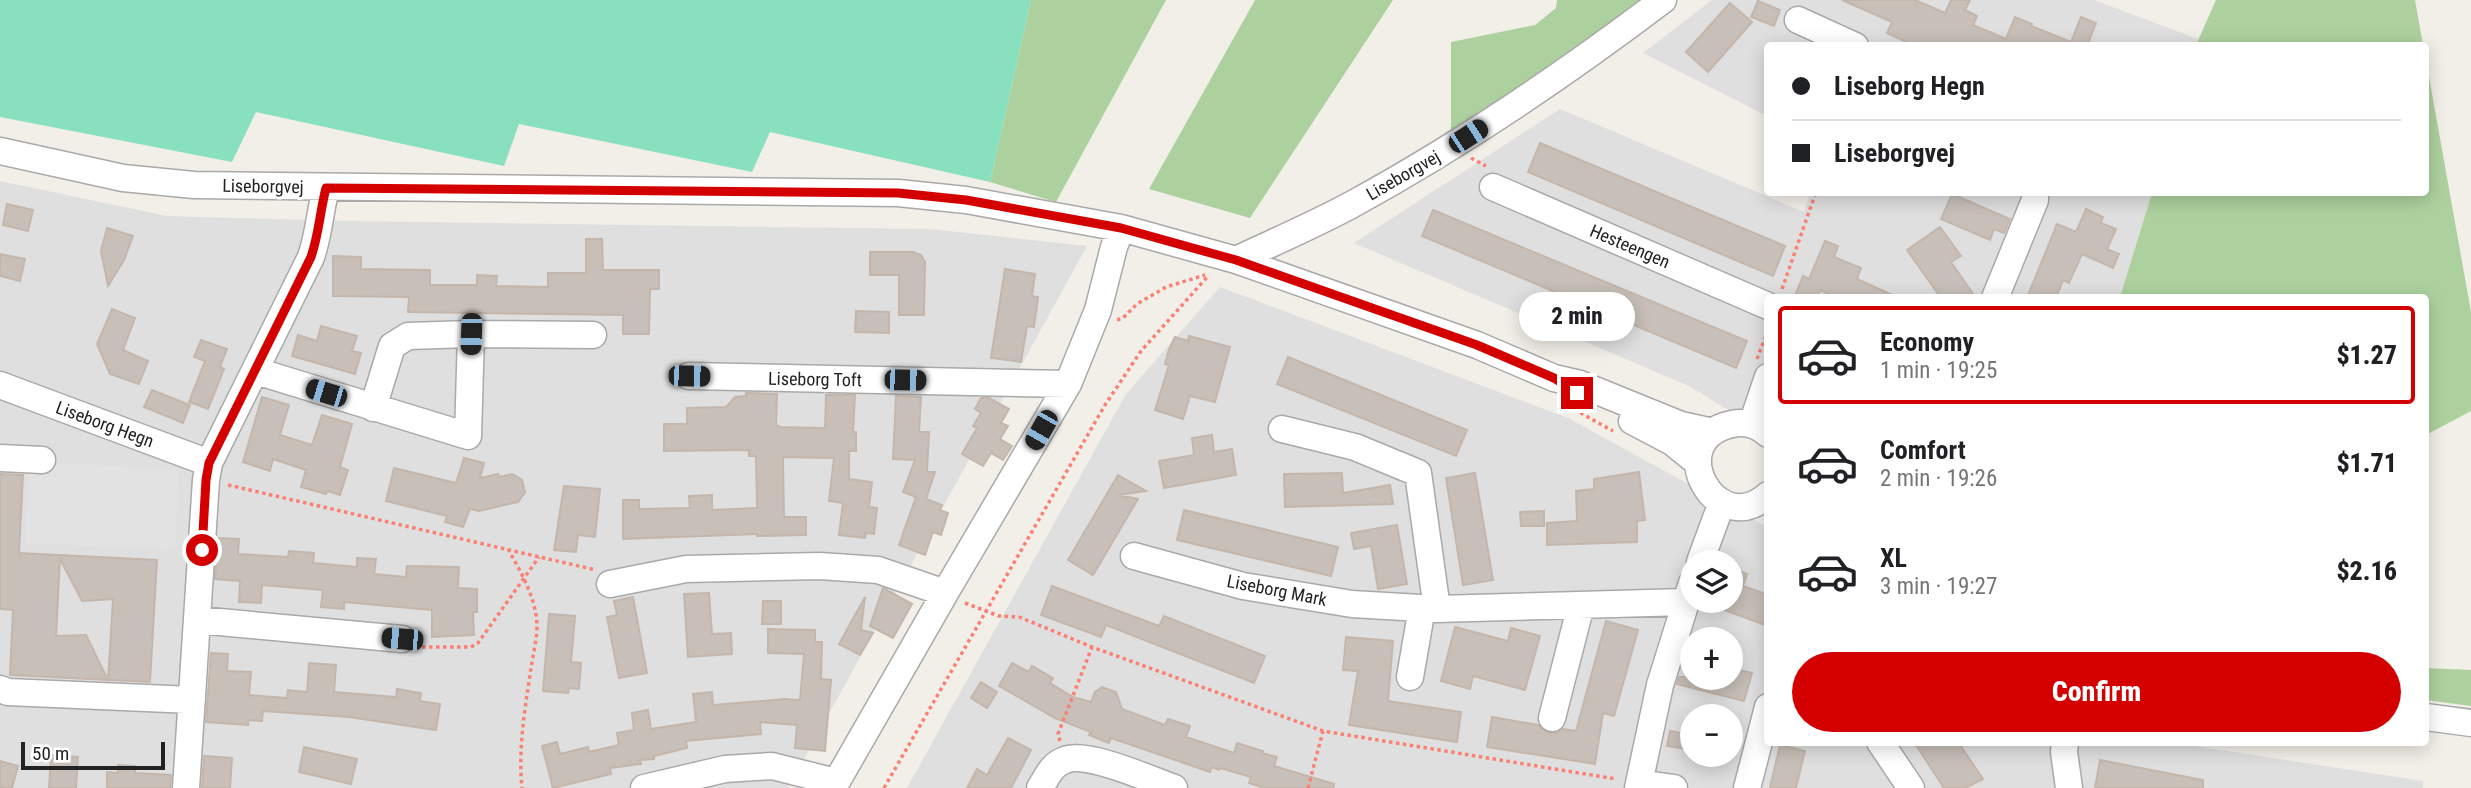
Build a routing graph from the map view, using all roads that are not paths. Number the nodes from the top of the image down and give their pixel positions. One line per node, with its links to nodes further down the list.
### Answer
1 (1664, 0): 9 (street, Liseborgvej)
2 (1798, 20): 3 (street)
3 (1846, 42)
4 (0, 151): 6 (street, Liseborgvej)
5 (1493, 187): 11 (street, Hesteengen)
6 (326, 188): 8 (street, Liseborgvej); 14 (street)
7 (2035, 196): 10 (street)
8 (1121, 228): 9 (street, Liseborgvej); 16 (street)
9 (1236, 260): 18 (street, Liseborgvej)
10 (1997, 294)
11 (1764, 304)
12 (471, 334): 13 (street); 20 (street); 20 (street)
13 (593, 335)
14 (256, 371): 20 (street); 27 (street)
15 (689, 376): 16 (street, Liseborg Toft)
16 (1068, 384): 33 (street)
17 (0, 385): 27 (street, Liseborg Hegn)
18 (1556, 389): 23 (street, Liseborgvej); 26 (street, Liseborgvej)
19 (1764, 403): 22 (street)
20 (373, 408)
21 (1282, 429): 36 (street)
22 (1760, 429): 23 (street)
23 (1713, 432): 26 (street)
24 (0, 458): 25 (street)
25 (42, 460)
26 (1698, 463): 29 (street)
27 (207, 471): 38 (street)
28 (1764, 499): 29 (street)
29 (1722, 502): 30 (street)
30 (1704, 550)
31 (1134, 556): 36 (street, Liseborg Mark)
32 (610, 584): 33 (street)
33 (945, 593): 49 (street)
34 (1680, 594): 35 (street, Liseborg Mark)
35 (1581, 606): 36 (street, Liseborg Mark); 44 (street)
36 (1429, 609): 40 (street)
37 (1683, 613): 50 (street, Liseborg Mark)
38 (198, 620): 39 (street); 42 (street)
39 (402, 639)
40 (1410, 677)
41 (0, 689): 42 (street)
42 (192, 700): 51 (street)
43 (2429, 717): 46 (street)
44 (1552, 718)
45 (1764, 722): 56 (street)
46 (2471, 723)
47 (1883, 746): 57 (street)
48 (2065, 746): 58 (street)
49 (834, 785): 52 (street)
50 (1639, 786): 55 (street)
51 (186, 788)
52 (644, 788)
53 (1040, 788): 54 (street)
54 (1174, 788)
55 (1674, 788)
56 (1747, 788)
57 (1912, 788)
58 (2069, 788)

